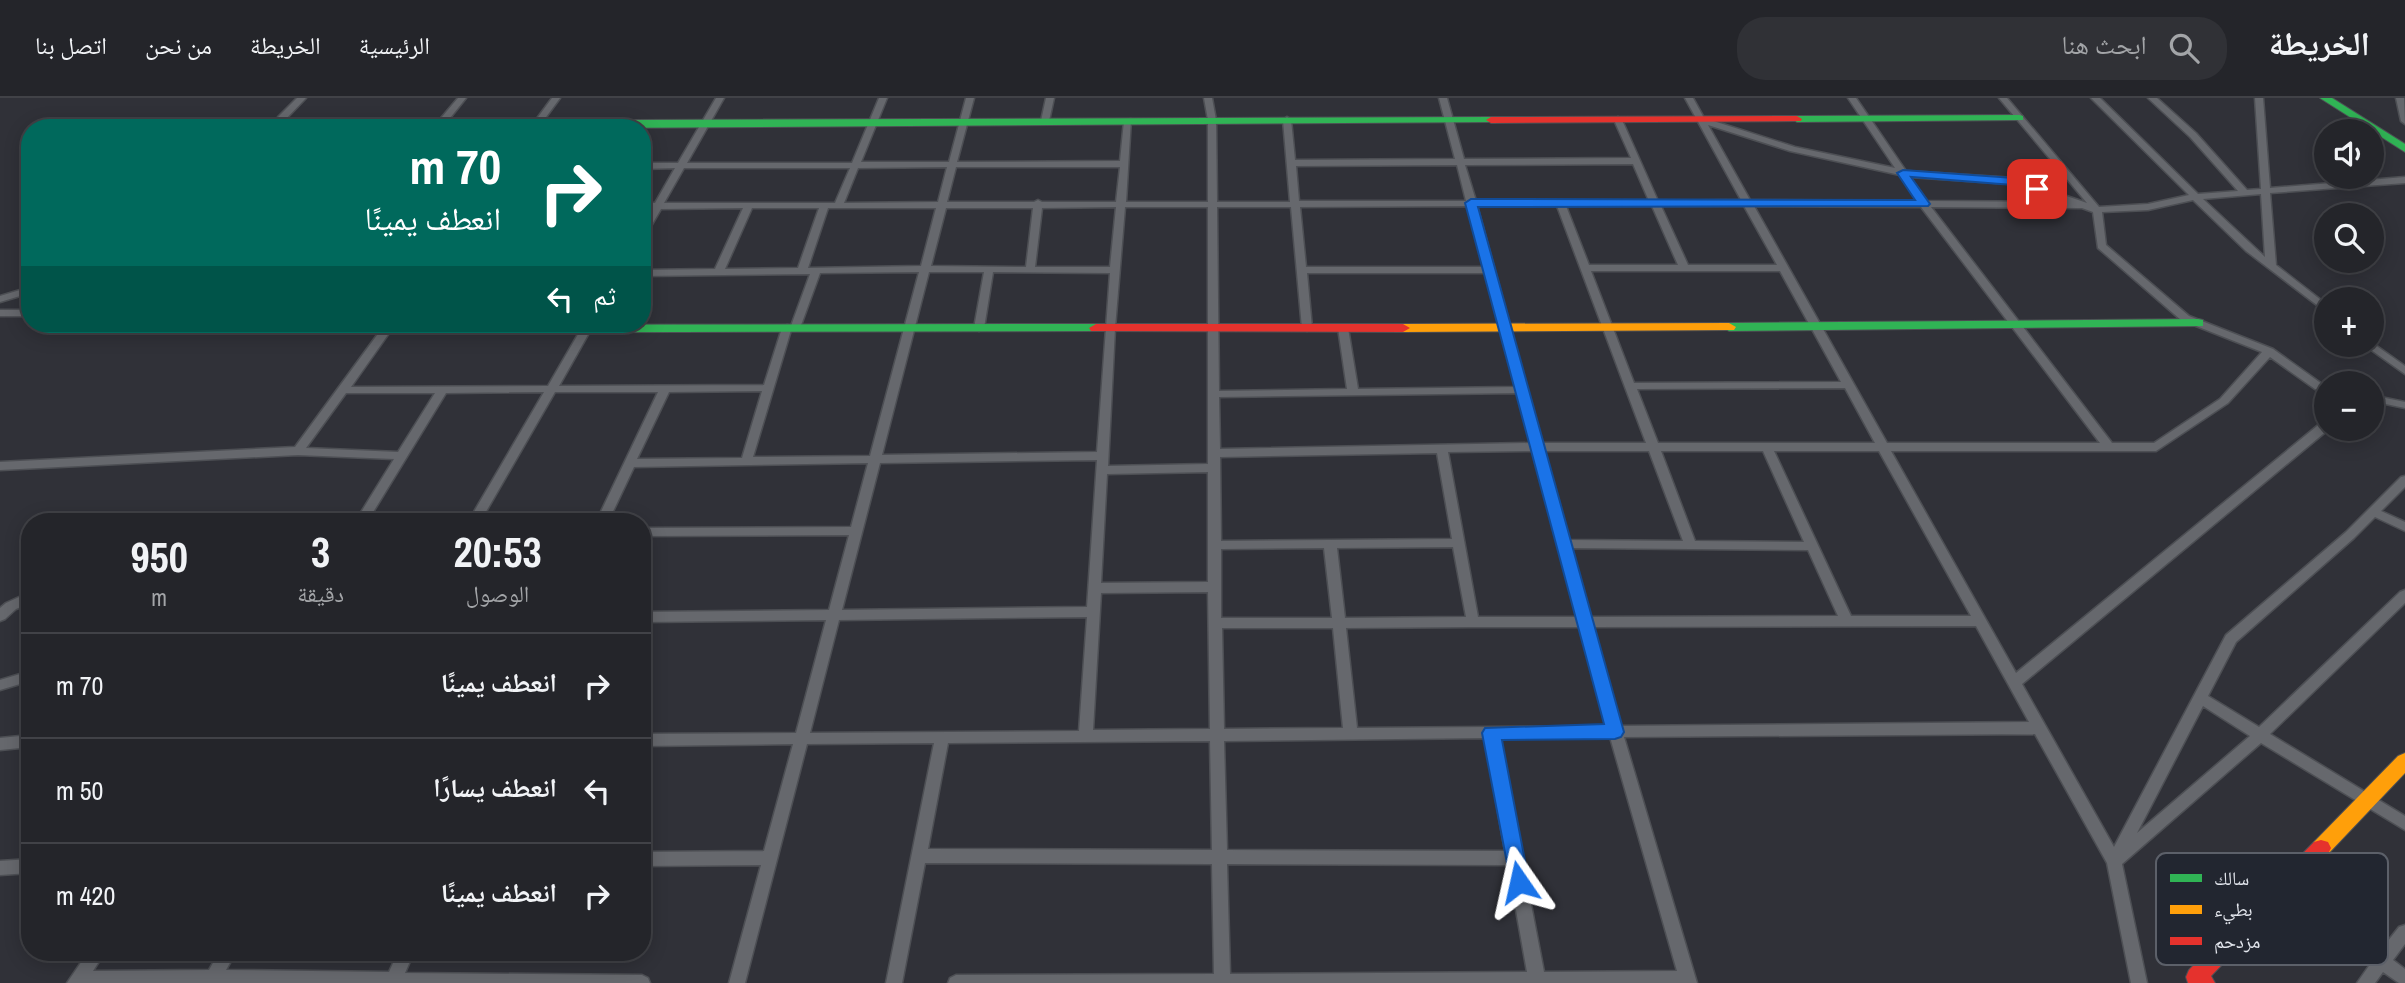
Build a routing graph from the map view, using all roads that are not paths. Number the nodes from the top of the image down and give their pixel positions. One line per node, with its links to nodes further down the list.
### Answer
1 (302, 98): 19 (street)
2 (461, 98): 20 (street)
3 (556, 98): 21 (street)
4 (720, 98): 33 (street)
5 (883, 98): 28 (street)
6 (970, 98): 29 (street)
7 (1050, 98): 30 (street)
8 (1208, 98): 23 (street)
9 (1443, 98): 25 (street)
10 (1689, 98): 27 (street)
11 (1852, 98): 22 (street)
12 (2003, 98): 18 (street)
13 (2095, 98): 48 (street)
14 (2152, 98): 47 (street)
15 (2259, 98): 46 (street)
16 (2325, 98): 35 (street)
17 (2400, 98): 32 (street)
18 (2020, 118): 22 (street); 65 (street)
19 (281, 119)
20 (444, 119)
21 (541, 119)
22 (1866, 119): 27 (street); 44 (street)
23 (1212, 120): 24 (street); 31 (street); 50 (street)
24 (1287, 120): 25 (street); 38 (street)
25 (1449, 120): 26 (street); 37 (street)
26 (1618, 120): 27 (street); 36 (street)
27 (1702, 120): 44 (street); 55 (street)
28 (875, 121): 29 (street); 33 (street); 41 (street)
29 (964, 121): 30 (street); 39 (street)
30 (1045, 121): 31 (street)
31 (1128, 121): 40 (street)
32 (2405, 121)
33 (707, 122): 34 (street); 43 (street)
34 (651, 123)
35 (2405, 149)
36 (1636, 161): 37 (street); 54 (street)
37 (1460, 162): 38 (street); 52 (street)
38 (1291, 163): 51 (street)
39 (952, 164): 40 (street); 41 (street); 57 (street)
40 (1124, 164): 49 (street)
41 (856, 165): 43 (street); 56 (street)
42 (651, 166): 43 (street)
43 (681, 166): 61 (street)
44 (1903, 173): 59 (street); 64 (street)
45 (2405, 180): 46 (street)
46 (2267, 190): 47 (street); 67 (street)
47 (2244, 192): 48 (street)
48 (2192, 197): 65 (street); 67 (street)
49 (1121, 203): 50 (street); 58 (street); 74 (street)
50 (1213, 203): 51 (street); 96 (street)
51 (1295, 203): 52 (street); 75 (street)
52 (1471, 203): 53 (street); 76 (street)
53 (1560, 203): 54 (street); 68 (street)
54 (1654, 203): 55 (street); 69 (street)
55 (1748, 203): 59 (street); 70 (street)
56 (839, 204): 57 (street); 63 (street)
57 (942, 204): 58 (street); 71 (street)
58 (1038, 204): 73 (street)
59 (1924, 204): 64 (street); 87 (street)
60 (651, 205): 61 (street)
61 (658, 205): 62 (street); 66 (street)
62 (748, 205): 63 (street); 79 (street)
63 (825, 205): 77 (street)
64 (2083, 205): 65 (street)
65 (2097, 210): 86 (street)
66 (651, 217)
67 (2272, 267): 83 (street)
68 (1584, 268): 69 (street); 90 (street)
69 (1684, 268): 70 (street)
70 (1784, 268): 91 (street)
71 (924, 269): 72 (street); 78 (street); 93 (street)
72 (989, 269): 73 (street); 94 (street)
73 (1030, 270): 74 (street)
74 (1115, 270): 95 (street)
75 (1301, 270): 76 (street); 97 (street)
76 (1489, 270): 89 (street)
77 (802, 271): 78 (street); 79 (street)
78 (816, 271): 92 (street)
79 (719, 272): 80 (street)
80 (651, 274)
81 (21, 293): 82 (street)
82 (0, 299)
83 (2314, 300)
84 (0, 313): 85 (street)
85 (21, 313)
86 (2198, 323): 87 (street); 101 (street)
87 (2016, 325): 91 (street); 122 (street)
88 (651, 327): 92 (street)
89 (1505, 327): 90 (street); 98 (street); 112 (street)
90 (1606, 327): 91 (street); 106 (street)
91 (1817, 327): 105 (street)
92 (791, 328): 93 (street); 108 (street)
93 (908, 328): 94 (street); 129 (street)
94 (979, 328): 95 (street)
95 (1110, 328): 96 (street); 127 (street)
96 (1213, 328): 97 (street); 114 (street)
97 (1307, 328): 98 (street)
98 (1343, 328): 113 (street)
99 (376, 333): 111 (street)
100 (584, 333): 110 (street)
101 (2269, 351): 104 (street); 122 (street)
102 (2384, 355): 103 (street)
103 (2405, 371)
104 (2314, 383)
105 (1849, 385): 106 (street); 121 (street)
106 (1629, 386): 119 (street)
107 (665, 388): 108 (street); 110 (street); 130 (street)
108 (769, 388): 128 (street)
109 (443, 389): 110 (street); 111 (street); 126 (street)
110 (551, 389): 137 (street)
111 (343, 390): 124 (street)
112 (1522, 390): 113 (street); 118 (street)
113 (1353, 392): 114 (street)
114 (1214, 394): 125 (street)
115 (2384, 401): 116 (street)
116 (2405, 405)
117 (2314, 435): 163 (street)
118 (1538, 447): 119 (street); 123 (street); 144 (street)
119 (1653, 447): 120 (street); 146 (street)
120 (1767, 447): 121 (street); 147 (street)
121 (1883, 447): 122 (street); 157 (street)
122 (2109, 447)
123 (1442, 449): 125 (street); 142 (street)
124 (298, 451): 126 (street); 131 (street)
125 (1214, 453): 132 (street)
126 (402, 456): 136 (street)
127 (1102, 456): 129 (street); 133 (street)
128 (747, 462): 129 (street); 130 (street)
129 (873, 462): 140 (street)
130 (630, 463): 138 (street)
131 (0, 466)
132 (1214, 468): 133 (street); 145 (street)
133 (1101, 470): 149 (street)
134 (2405, 480): 135 (street)
135 (2374, 512): 139 (street); 165 (street)
136 (367, 513)
137 (479, 513)
138 (606, 513)
139 (2405, 527)
140 (855, 531): 141 (street); 153 (street)
141 (651, 532)
142 (1459, 543): 143 (street); 160 (street)
143 (1330, 544): 145 (street); 159 (street)
144 (1564, 544): 146 (street); 158 (street)
145 (1215, 545): 148 (street)
146 (1691, 545): 147 (street)
147 (1812, 546): 156 (street)
148 (1215, 587): 149 (street); 161 (street)
149 (1094, 588): 152 (street)
150 (2405, 595): 170 (street)
151 (21, 601): 154 (street)
152 (1093, 612): 153 (street); 172 (street)
153 (833, 614): 155 (street); 175 (street)
154 (0, 616)
155 (651, 617)
156 (1847, 621): 157 (street); 158 (street)
157 (1979, 621): 163 (street)
158 (1585, 622): 160 (street); 167 (street)
159 (1339, 623): 160 (street); 161 (street); 169 (street)
160 (1473, 623)
161 (1216, 624): 171 (street)
162 (21, 679): 164 (street)
163 (2014, 683): 166 (street)
164 (0, 685)
165 (2200, 698): 170 (street); 187 (street)
166 (2038, 728): 167 (street); 187 (street)
167 (1615, 732): 168 (street); 203 (street)
168 (1491, 733): 169 (street); 185 (street)
169 (1351, 735): 171 (street)
170 (2260, 735): 179 (street); 187 (street)
171 (1217, 736): 172 (street); 183 (street)
172 (1086, 737): 173 (street)
173 (942, 739): 175 (street); 182 (street)
174 (651, 740): 175 (street)
175 (801, 740): 184 (street)
176 (21, 742): 177 (street)
177 (0, 744)
178 (2405, 761): 179 (street)
179 (2367, 801): 180 (street); 181 (street)
180 (2405, 824)
181 (2317, 853)
182 (919, 856): 183 (street); 209 (street)
183 (1219, 857): 185 (street); 205 (street)
184 (770, 858): 186 (street); 208 (street)
185 (1514, 858): 200 (street)
186 (651, 859)
187 (2114, 862): 212 (street)
188 (21, 867): 189 (street)
189 (0, 868)
190 (2405, 932): 191 (street)
191 (2388, 953)
192 (91, 961): 201 (street)
193 (223, 961): 199 (street)
194 (401, 961): 202 (street)
195 (2212, 965): 204 (street)
196 (2379, 965): 213 (street)
197 (2386, 965): 198 (street)
198 (2405, 978)
199 (212, 980): 201 (street); 202 (street)
200 (1536, 980): 203 (street); 206 (street)
201 (77, 981)
202 (392, 981): 207 (street)
203 (1688, 981)
204 (2197, 981)
205 (1222, 982): 206 (street); 211 (street)
206 (1378, 982)
207 (642, 983)
208 (737, 983)
209 (894, 983)
210 (956, 983): 211 (street)
211 (1065, 983)
212 (2139, 983)
213 (2365, 983)

